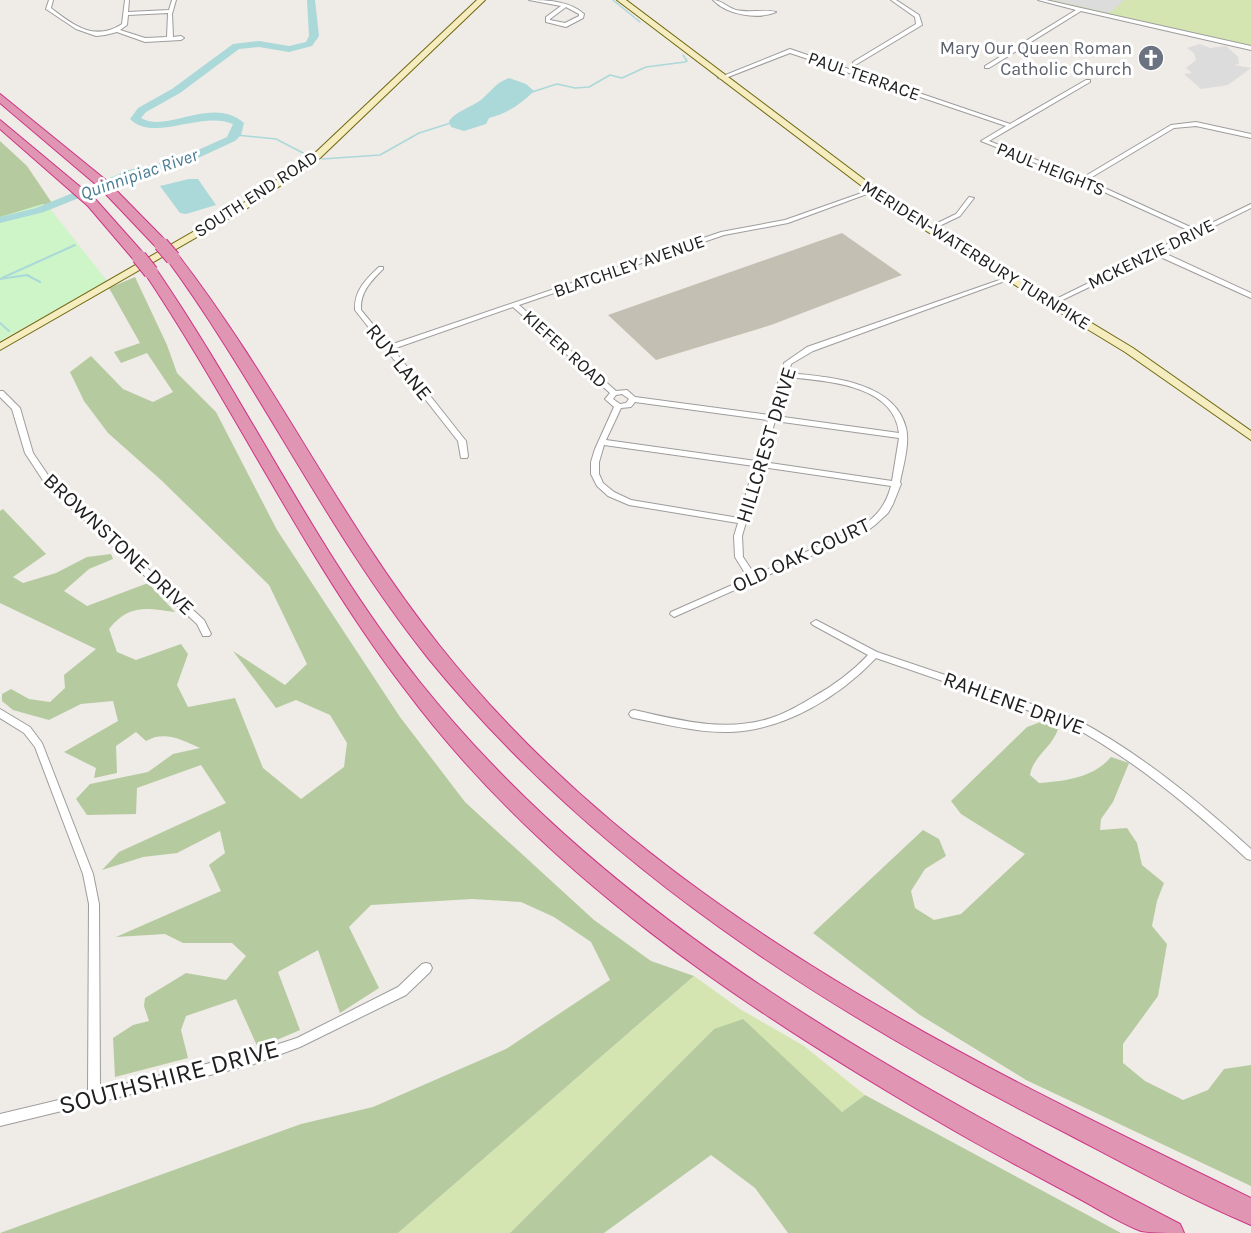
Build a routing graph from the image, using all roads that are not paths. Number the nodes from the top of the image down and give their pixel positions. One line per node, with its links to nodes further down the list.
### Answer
1 (51, 0): 15 (street)
2 (127, 0): 14 (street)
3 (174, 0): 12 (street)
4 (481, 0): 39 (main road, SOUTH END ROAD)
5 (531, 0): 10 (street)
6 (621, 0): 21 (main road, MERIDEN-WATERBURY TURNPIKE)
7 (715, 0): 13 (street)
8 (893, 0): 19 (street)
9 (1040, 0): 11 (street)
10 (564, 6): 10 (street)
11 (1081, 9): 18 (street); 20 (street)
12 (170, 11): 14 (street); 16 (street)
13 (774, 12)
14 (126, 14): 15 (street)
15 (117, 30): 16 (street)
16 (170, 38): 17 (street)
17 (181, 38)
18 (1251, 48)
19 (855, 63)
20 (987, 67)
21 (721, 78): 25 (street, PAUL TERRACE); 28 (main road, MERIDEN-WATERBURY TURNPIKE)
22 (1088, 81): 25 (street, PAUL HEIGHTS)
23 (0, 97): 65 (highway)
24 (0, 123): 66 (highway)
25 (1008, 125): 27 (street, PAUL HEIGHTS)
26 (1251, 136): 27 (street)
27 (1082, 180): 32 (street, PAUL HEIGHTS)
28 (872, 191): 31 (main road, MERIDEN-WATERBURY TURNPIKE); 38 (street, BLATCHLEY AVENUE)
29 (971, 198): 31 (street)
30 (1251, 206): 32 (street, MCKENZIE DRIVE)
31 (929, 229): 35 (main road, MERIDEN-WATERBURY TURNPIKE)
32 (1195, 231): 33 (street, MCKENZIE DRIVE)
33 (1156, 252): 36 (street); 37 (street, MCKENZIE DRIVE)
34 (381, 268): 40 (street, RUY LANE)
35 (1010, 278): 37 (main road, MERIDEN-WATERBURY TURNPIKE); 41 (street, HILLCREST DRIVE)
36 (1251, 296)
37 (1052, 303): 48 (main road, MERIDEN-WATERBURY TURNPIKE)
38 (515, 305): 40 (street, BLATCHLEY AVENUE); 43 (street, KIEFER ROAD)
39 (0, 347)
40 (388, 348): 50 (street, RUY LANE)
41 (785, 375): 46 (street, HILLCREST DRIVE); 47 (street, OLD OAK COURT)
42 (0, 393): 57 (street, BROWNSTONE DRIVE)
43 (614, 393): 44 (street); 45 (street)
44 (633, 399): 45 (street); 46 (street)
45 (618, 406): 49 (street)
46 (772, 418): 47 (street); 51 (street, HILLCREST DRIVE)
47 (903, 436): 52 (street, OLD OAK COURT)
48 (1251, 436)
49 (603, 442): 51 (street); 53 (street)
50 (464, 456)
51 (758, 465): 52 (street); 53 (street, HILLCREST DRIVE)
52 (897, 484): 54 (street, OLD OAK COURT)
53 (742, 521): 54 (street, HILLCREST DRIVE)
54 (753, 579): 55 (street, OLD OAK COURT)
55 (674, 614)
56 (816, 623): 58 (street, RAHLENE DRIVE)
57 (206, 634)
58 (874, 654): 60 (street); 61 (street, RAHLENE DRIVE)
59 (0, 713): 63 (street)
60 (634, 714)
61 (1251, 856)
62 (426, 968): 63 (street, SOUTHSHIRE DRIVE)
63 (94, 1097): 64 (street, SOUTHSHIRE DRIVE)
64 (0, 1120)
65 (1251, 1212)
66 (1171, 1233)

